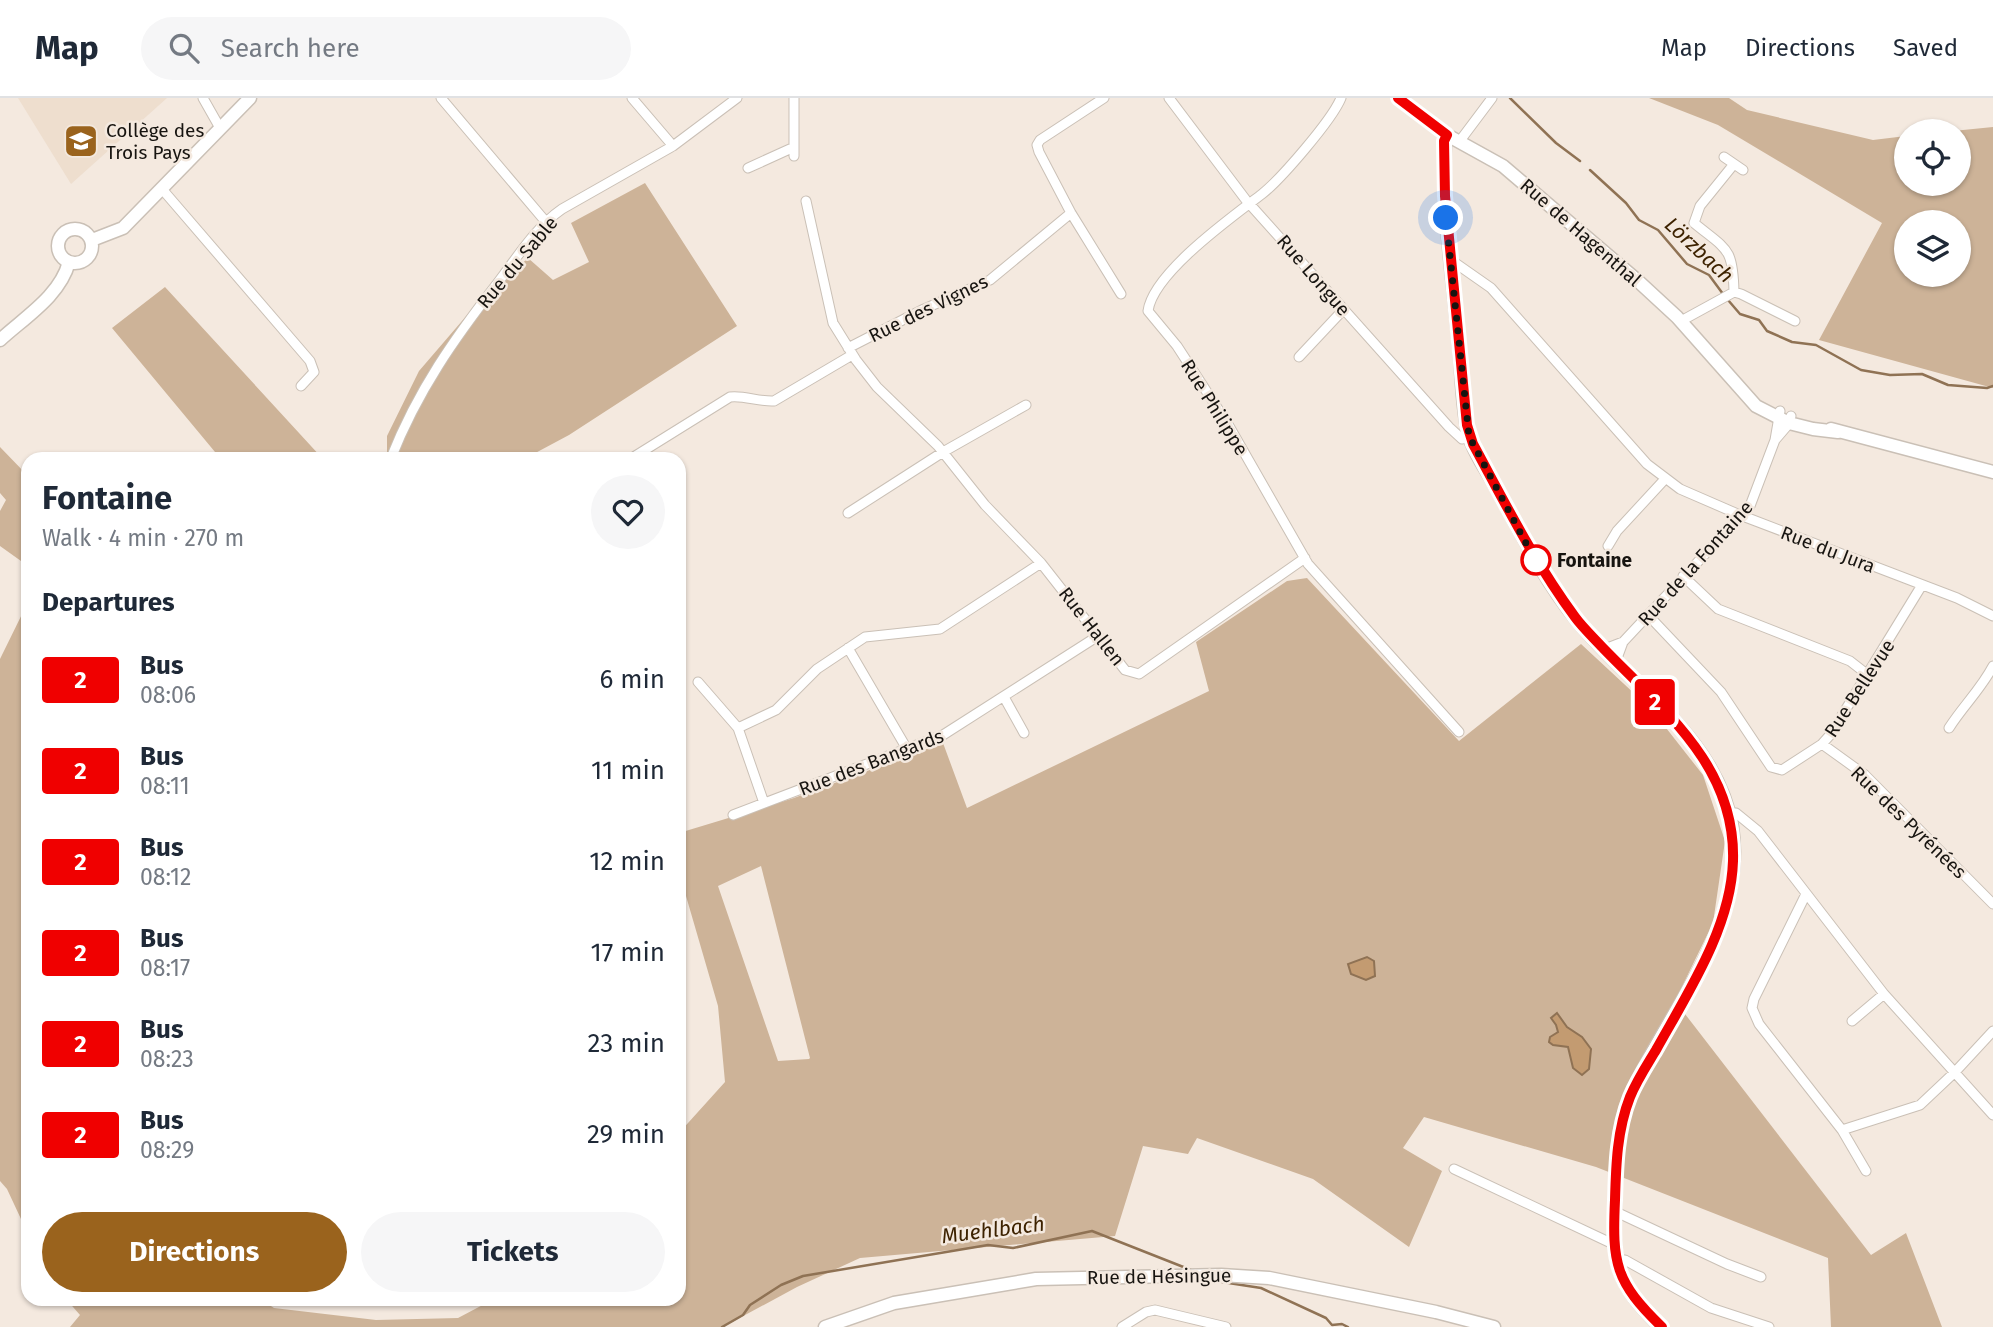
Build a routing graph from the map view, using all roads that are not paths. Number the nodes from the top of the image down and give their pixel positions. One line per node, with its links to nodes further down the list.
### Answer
1 (203, 98): 12 (street)
2 (250, 98): 12 (street)
3 (441, 98): 22 (street)
4 (632, 98): 15 (street)
5 (737, 98): 15 (street, Rue du Sable)
6 (794, 98): 17 (street)
7 (1104, 98): 21 (street)
8 (1170, 98): 20 (street, Rue Longue)
9 (1340, 98): 20 (street, Rue Philippe)
10 (1398, 98): 13 (street, Rue de Hagenthal)
11 (1492, 98): 14 (street)
12 (220, 128): 18 (street)
13 (1447, 135): 14 (street, Rue de Hagenthal); 24 (street)
14 (1460, 142): 29 (street, Rue de Hagenthal)
15 (673, 146): 22 (street, Rue du Sable)
16 (1724, 157): 26 (street)
17 (748, 168)
18 (162, 189): 23 (street); 34 (street)
19 (806, 201): 32 (street, Rue Hallen)
20 (1249, 202): 28 (street, Rue Longue); 46 (street, Rue Philippe)
21 (1071, 213): 27 (street); 32 (street, Rue des Vignes)
22 (546, 222): 38 (street, Rue du Sable)
23 (92, 240): 25 (street); 25 (street)
24 (1451, 260): 37 (street); 42 (street, Rue du Jura)
25 (69, 262): 31 (street)
26 (1734, 292): 29 (street); 30 (street)
27 (1121, 293)
28 (1344, 309): 33 (street); 37 (street, Rue Longue)
29 (1681, 321): 36 (street, Rue de Hagenthal)
30 (1795, 321)
31 (0, 340)
32 (850, 352): 39 (street, Rue des Vignes); 40 (street, Rue Hallen)
33 (1299, 357)
34 (301, 386)
35 (1026, 405): 40 (street)
36 (1784, 417): 41 (street, Rue de Hagenthal); 44 (street, Rue de la Fontaine)
37 (1469, 436): 56 (street)
38 (394, 452)
39 (642, 452)
40 (943, 452): 43 (street); 47 (street, Rue Hallen)
41 (1993, 472)
42 (1665, 479): 44 (street, Rue du Jura); 45 (street)
43 (848, 513)
44 (1740, 515): 48 (street, Rue de la Fontaine); 49 (street, Rue du Jura)
45 (1608, 546)
46 (1305, 558): 53 (street, Rue Hallen); 65 (street, Rue Philippe)
47 (1041, 563): 53 (street, Rue Hallen); 55 (street)
48 (1684, 576): 51 (street, Rue de la Fontaine); 59 (street)
49 (1922, 586): 52 (street, Rue du Jura); 59 (street, Rue Bellevue)
50 (1993, 603): 52 (street)
51 (1647, 615): 54 (street, Rue de la Fontaine); 66 (street, Rue Bellevue)
52 (1990, 615)
53 (1098, 636): 61 (street, Rue des Bangards)
54 (1623, 642): 56 (street, Rue de la Fontaine); 57 (street, Rue de la Fontaine)
55 (848, 648): 62 (street); 67 (street)
56 (1605, 649): 57 (street)
57 (1616, 661): 69 (street)
58 (1993, 666): 63 (street)
59 (1868, 676): 66 (street, Rue Bellevue)
60 (698, 682): 62 (street)
61 (1004, 697): 64 (street); 67 (street, Rue des Bangards)
62 (738, 728): 68 (street)
63 (1949, 728)
64 (1024, 733)
65 (1460, 733)
66 (1822, 744): 74 (street, Rue des Pyrénées)
67 (907, 749): 68 (street, Rue des Bangards)
68 (764, 803): 70 (street, Rue des Bangards)
69 (1729, 813): 71 (street); 72 (street)
70 (733, 815)
71 (1732, 827): 72 (street); 83 (street)
72 (1758, 831): 73 (street)
73 (1806, 894): 75 (street); 80 (street)
74 (1992, 901)
75 (1884, 994): 76 (street); 78 (street)
76 (1852, 1021)
77 (1993, 1031): 78 (street)
78 (1955, 1072): 79 (street); 80 (street)
79 (1993, 1115)
80 (1842, 1130): 82 (street)
81 (1454, 1169): 84 (street)
82 (1866, 1171)
83 (1614, 1211): 84 (street); 86 (street)
84 (1613, 1238): 85 (street)
85 (1615, 1260): 91 (street); 92 (street)
86 (1760, 1277)
87 (825, 1327): 90 (street, Rue de Hésingue)
88 (1122, 1327): 89 (street)
89 (1226, 1327)
90 (1494, 1327)
91 (1661, 1327)
92 (1769, 1327)

